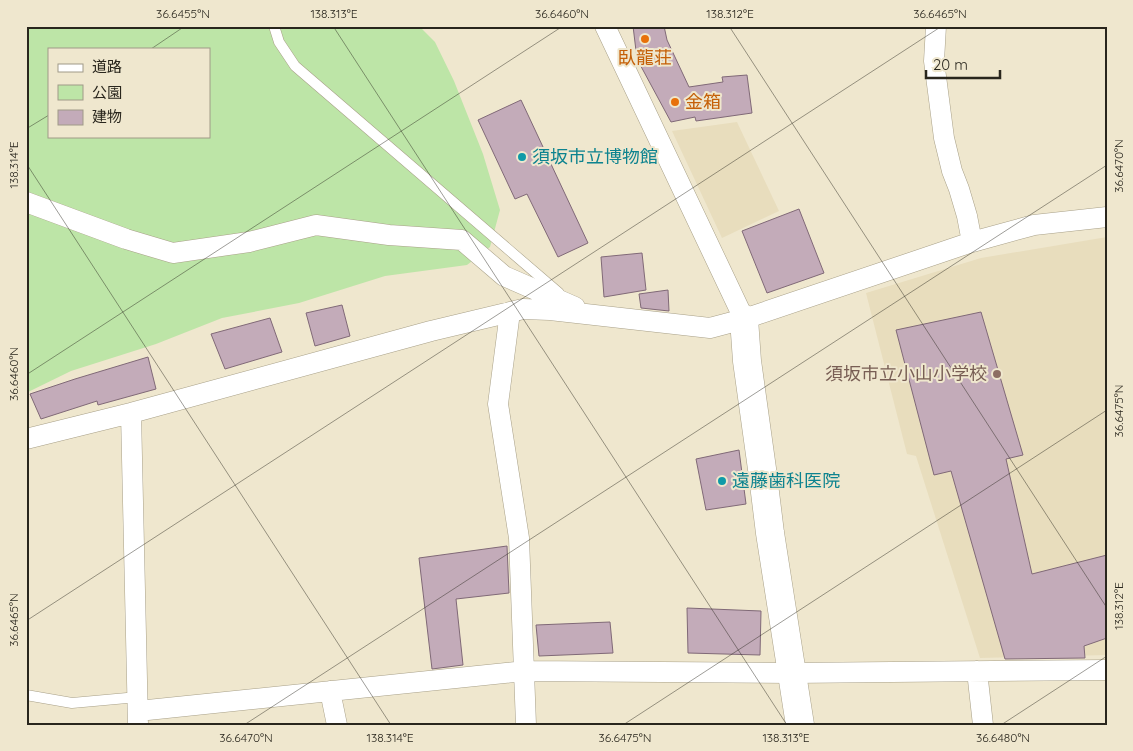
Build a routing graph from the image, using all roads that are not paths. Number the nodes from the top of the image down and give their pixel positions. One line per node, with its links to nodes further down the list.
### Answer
1 (274, 26): 8 (lane)
2 (605, 26): 9 (street)
3 (936, 26): 6 (street)
4 (26, 202): 8 (street)
5 (1107, 218): 6 (street)
6 (972, 242): 9 (street)
7 (510, 312): 8 (street); 10 (street); 13 (street)
8 (582, 312): 9 (street)
9 (744, 319): 15 (street)
10 (131, 413): 11 (street); 18 (street)
11 (26, 440)
12 (1107, 670): 14 (street)
13 (525, 671): 15 (street); 16 (street); 20 (street)
14 (977, 671): 15 (street); 22 (street)
15 (791, 673): 21 (street)
16 (330, 692): 18 (street); 19 (street)
17 (26, 695): 18 (lane)
18 (138, 711)
19 (337, 725)
20 (526, 725)
21 (800, 725)
22 (983, 725)

